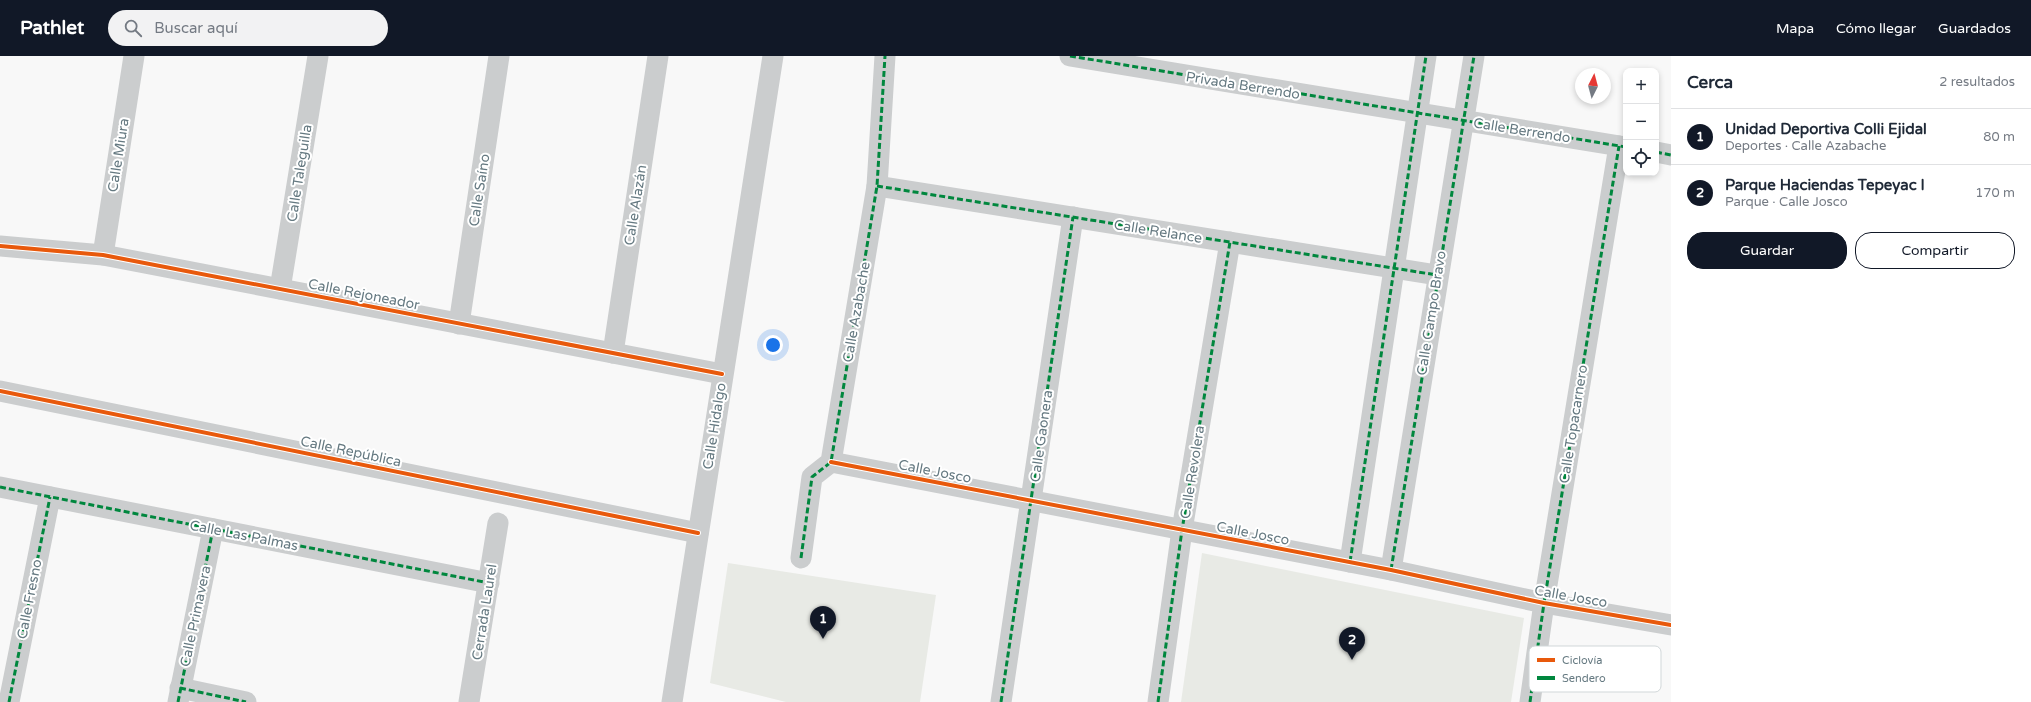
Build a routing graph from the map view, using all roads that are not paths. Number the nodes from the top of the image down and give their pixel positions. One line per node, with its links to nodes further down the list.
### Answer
1 (134, 56): 19 (street, Calle Miura)
2 (318, 56): 22 (street, Calle Taleguilla)
3 (499, 56): 23 (street, Calle Saíno)
4 (658, 56): 24 (street, Calle Alazán)
5 (773, 56): 25 (street, Calle Hidalgo)
6 (885, 56): 15 (street, Calle Azabache)
7 (1070, 56): 10 (street, Privada Berrendo)
8 (1426, 56): 10 (street)
9 (1474, 56): 11 (street, Calle Campo Bravo)
10 (1417, 113): 11 (street, Calle Berrendo); 20 (street)
11 (1462, 120): 12 (street, Calle Berrendo); 21 (street, Calle Campo Bravo)
12 (1622, 147): 39 (street, Calle Topacarnero)
13 (1659, 153): 14 (street)
14 (1671, 155)
15 (878, 186): 16 (street, Calle Relance); 27 (street, Calle Azabache)
16 (1073, 217): 17 (street, Calle Relance); 30 (street, Calle Gaonera)
17 (1230, 242): 20 (street, Calle Relance); 33 (street, Calle Revolera)
18 (0, 246): 19 (street, Calle Rejoneador)
19 (102, 255): 22 (street, Calle Rejoneador)
20 (1394, 268): 21 (street, Calle Relance); 36 (street)
21 (1438, 275): 37 (street, Calle Campo Bravo)
22 (280, 289): 23 (street, Calle Rejoneador)
23 (459, 324): 24 (street, Calle Rejoneador)
24 (612, 353): 25 (street, Calle Rejoneador)
25 (722, 374): 34 (street, Calle Hidalgo)
26 (0, 391): 34 (street, Calle República)
27 (831, 462): 30 (street, Calle Josco); 35 (street)
28 (0, 487): 29 (street, Calle Las Palmas)
29 (50, 497): 32 (street, Calle Las Palmas); 44 (street, Calle Fresno)
30 (1031, 501): 33 (street, Calle Josco); 48 (street, Calle Gaonera)
31 (498, 523): 38 (street, Cerrada Laurel)
32 (213, 529): 38 (street, Calle Las Palmas); 43 (street, Calle Primavera)
33 (1182, 530): 36 (street, Calle Josco); 49 (street, Calle Revolera)
34 (698, 533): 47 (street, Calle Hidalgo)
35 (801, 558)
36 (1350, 562): 37 (street, Calle Josco)
37 (1391, 570): 39 (street, Calle Josco)
38 (489, 583): 46 (street, Cerrada Laurel)
39 (1544, 603): 40 (street, Calle Josco); 41 (street, Calle Topacarnero)
40 (1671, 625)
41 (1538, 646)
42 (1531, 692): 50 (street, Calle Topacarnero)
43 (179, 695): 45 (street)
44 (9, 702)
45 (246, 702)
46 (469, 702)
47 (672, 702)
48 (1001, 702)
49 (1158, 702)
50 (1530, 702)

